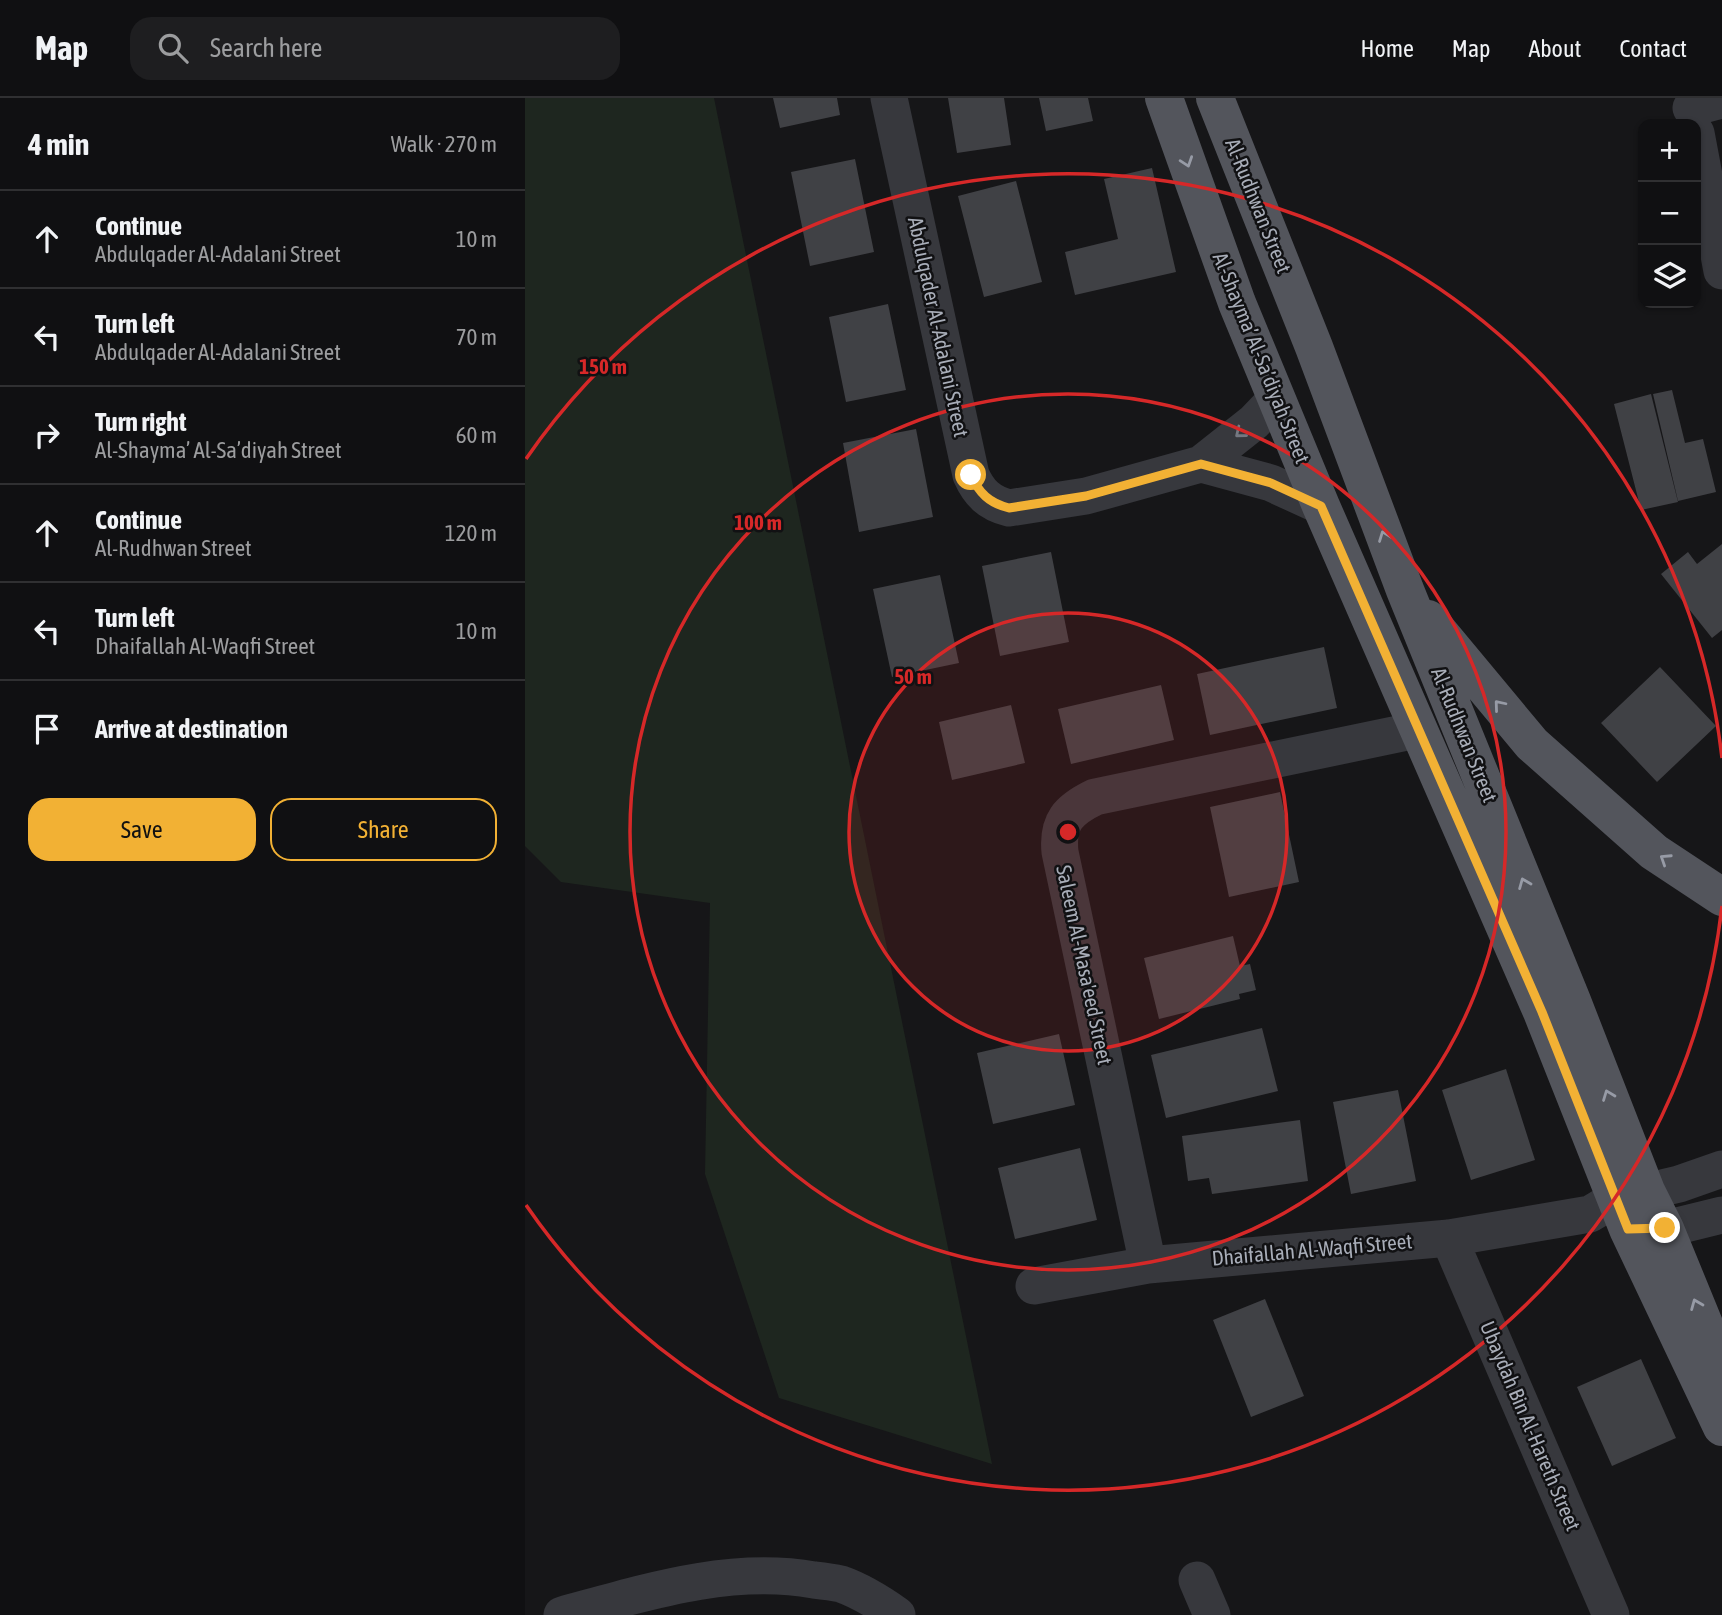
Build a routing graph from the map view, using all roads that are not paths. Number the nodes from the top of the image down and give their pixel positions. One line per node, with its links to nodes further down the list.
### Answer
1 (889, 98): 7 (street, Abdulqader Al-Adalani Street)
2 (1164, 98): 6 (main road, Al-Shayma’ Al-Sa’diyah Street, one-way to 6)
3 (1215, 98): 9 (main road, Al-Rudhwan Street, one-way to 3)
4 (1698, 113): 5 (street)
5 (1722, 271)
6 (1276, 399): 7 (street, Abdulqader Al-Adalani Street, one-way to 7); 8 (main road, Al-Shayma’ Al-Sa’diyah Street)
7 (1201, 464): 8 (street)
8 (1321, 506): 10 (main road, Al-Shayma’ Al-Sa’diyah Street)
9 (1405, 590): 11 (main road, one-way to 9); 13 (main road, Al-Rudhwan Street, one-way to 9)
10 (1417, 730): 13 (main road, Al-Rudhwan Street); 16 (street, Saleem Al-Masa'eed Street)
11 (1722, 897)
12 (1722, 1169): 13 (street, Dhaifallah Al-Waqfi Street)
13 (1629, 1212): 14 (street, Dhaifallah Al-Waqfi Street); 15 (street, Dhaifallah Al-Waqfi Street); 18 (main road, Al-Rudhwan Street, one-way to 13); 19 (main road, Al-Rudhwan Street)
14 (1722, 1215)
15 (1449, 1238): 16 (street, Dhaifallah Al-Waqfi Street); 24 (street, Ubaydah Bin Al-Hareth Street)
16 (1148, 1265): 17 (street, Dhaifallah Al-Waqfi Street)
17 (1034, 1286)
18 (1722, 1368)
19 (1722, 1427)
20 (1197, 1580): 23 (street)
21 (562, 1615): 22 (street)
22 (897, 1615)
23 (1212, 1615)
24 (1611, 1615)

